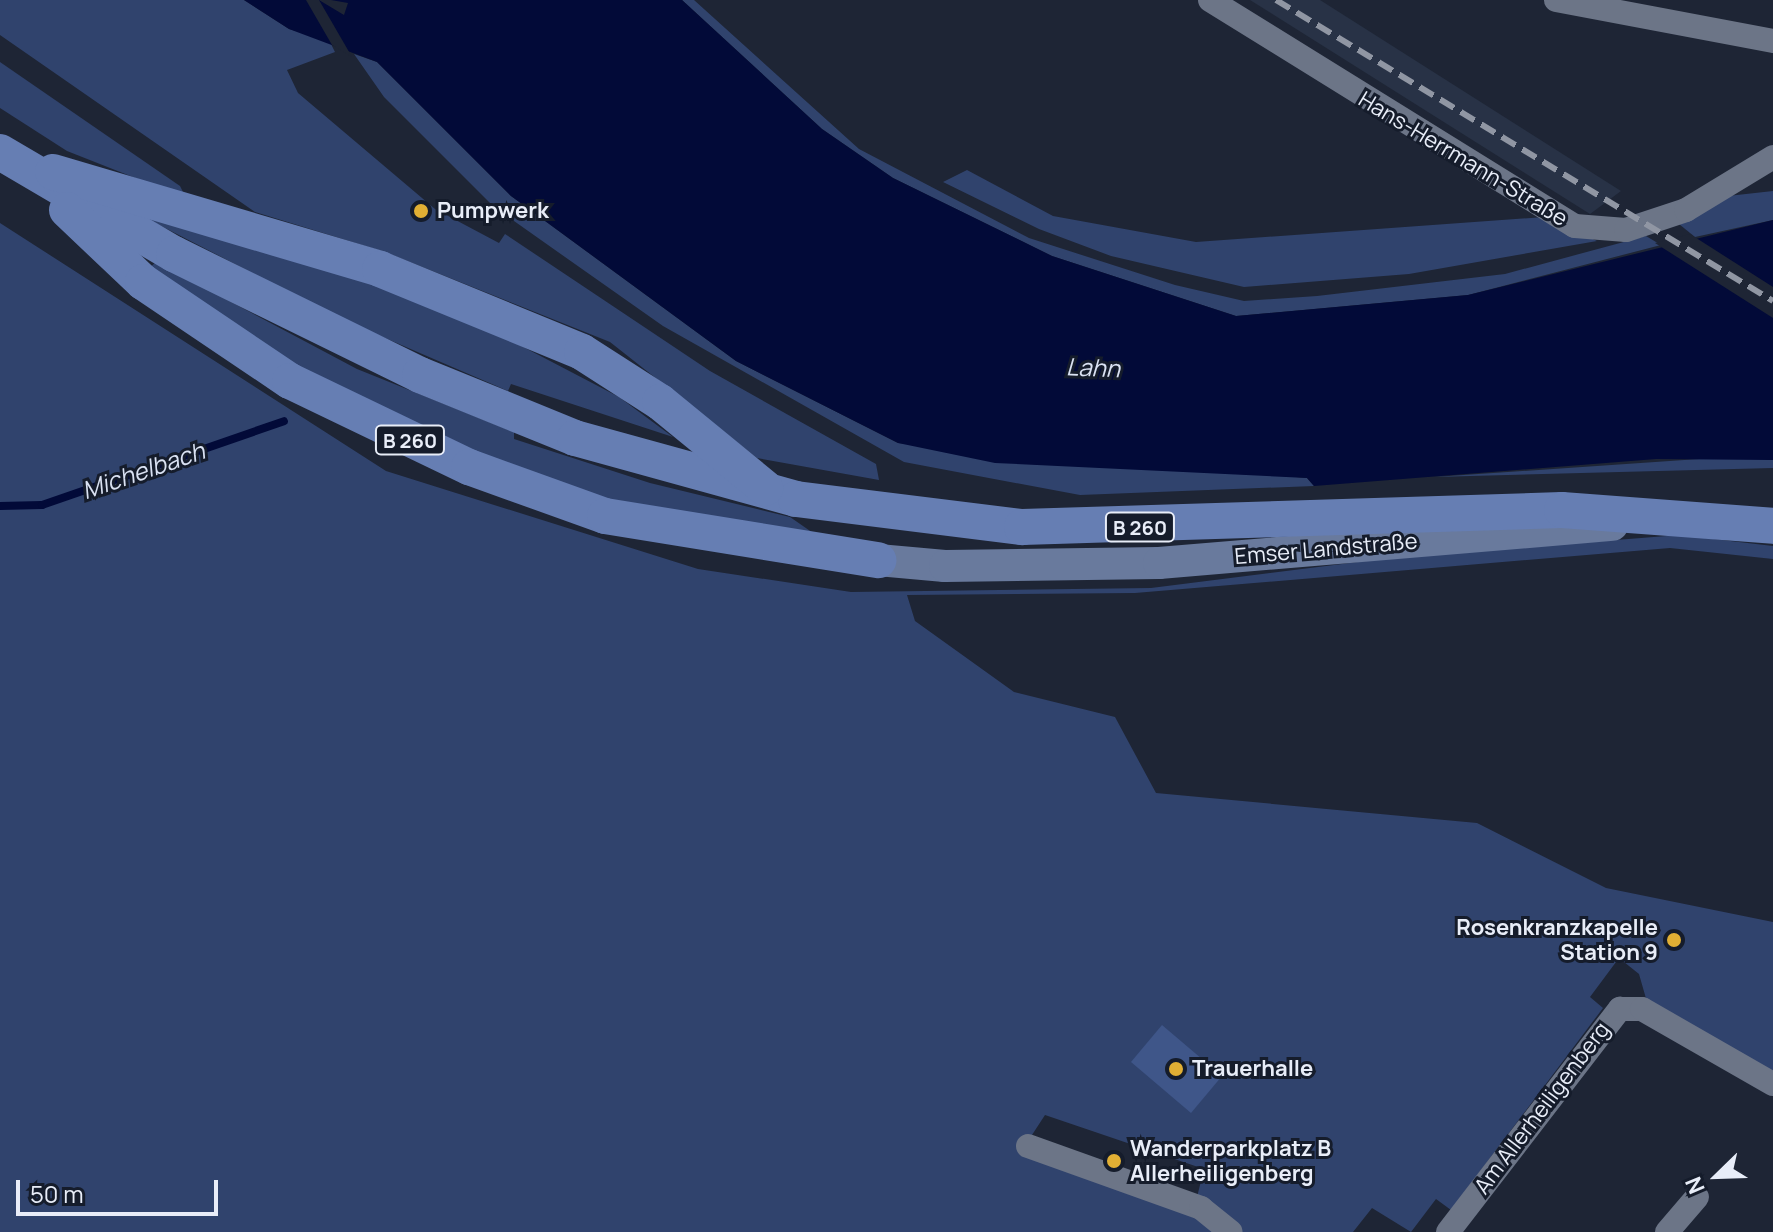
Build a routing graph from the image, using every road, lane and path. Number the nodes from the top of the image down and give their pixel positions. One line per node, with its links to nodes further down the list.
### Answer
1 (1210, 0): 4 (street, Hans-Herrmann-Straße)
2 (1556, 0): 3 (street)
3 (1773, 41)
4 (1773, 157)
5 (8, 158): 7 (main road, B 260); 8 (main road); 8 (main road, B 260)
6 (1773, 512): 8 (street, Emser Landstraße)
7 (1773, 526)
8 (878, 560)
9 (1773, 1084): 14 (street, Am Allerheiligenberg)
10 (1028, 1146): 13 (street)
11 (1697, 1197): 12 (street)
12 (1673, 1230)
13 (1231, 1232)
14 (1448, 1232)

